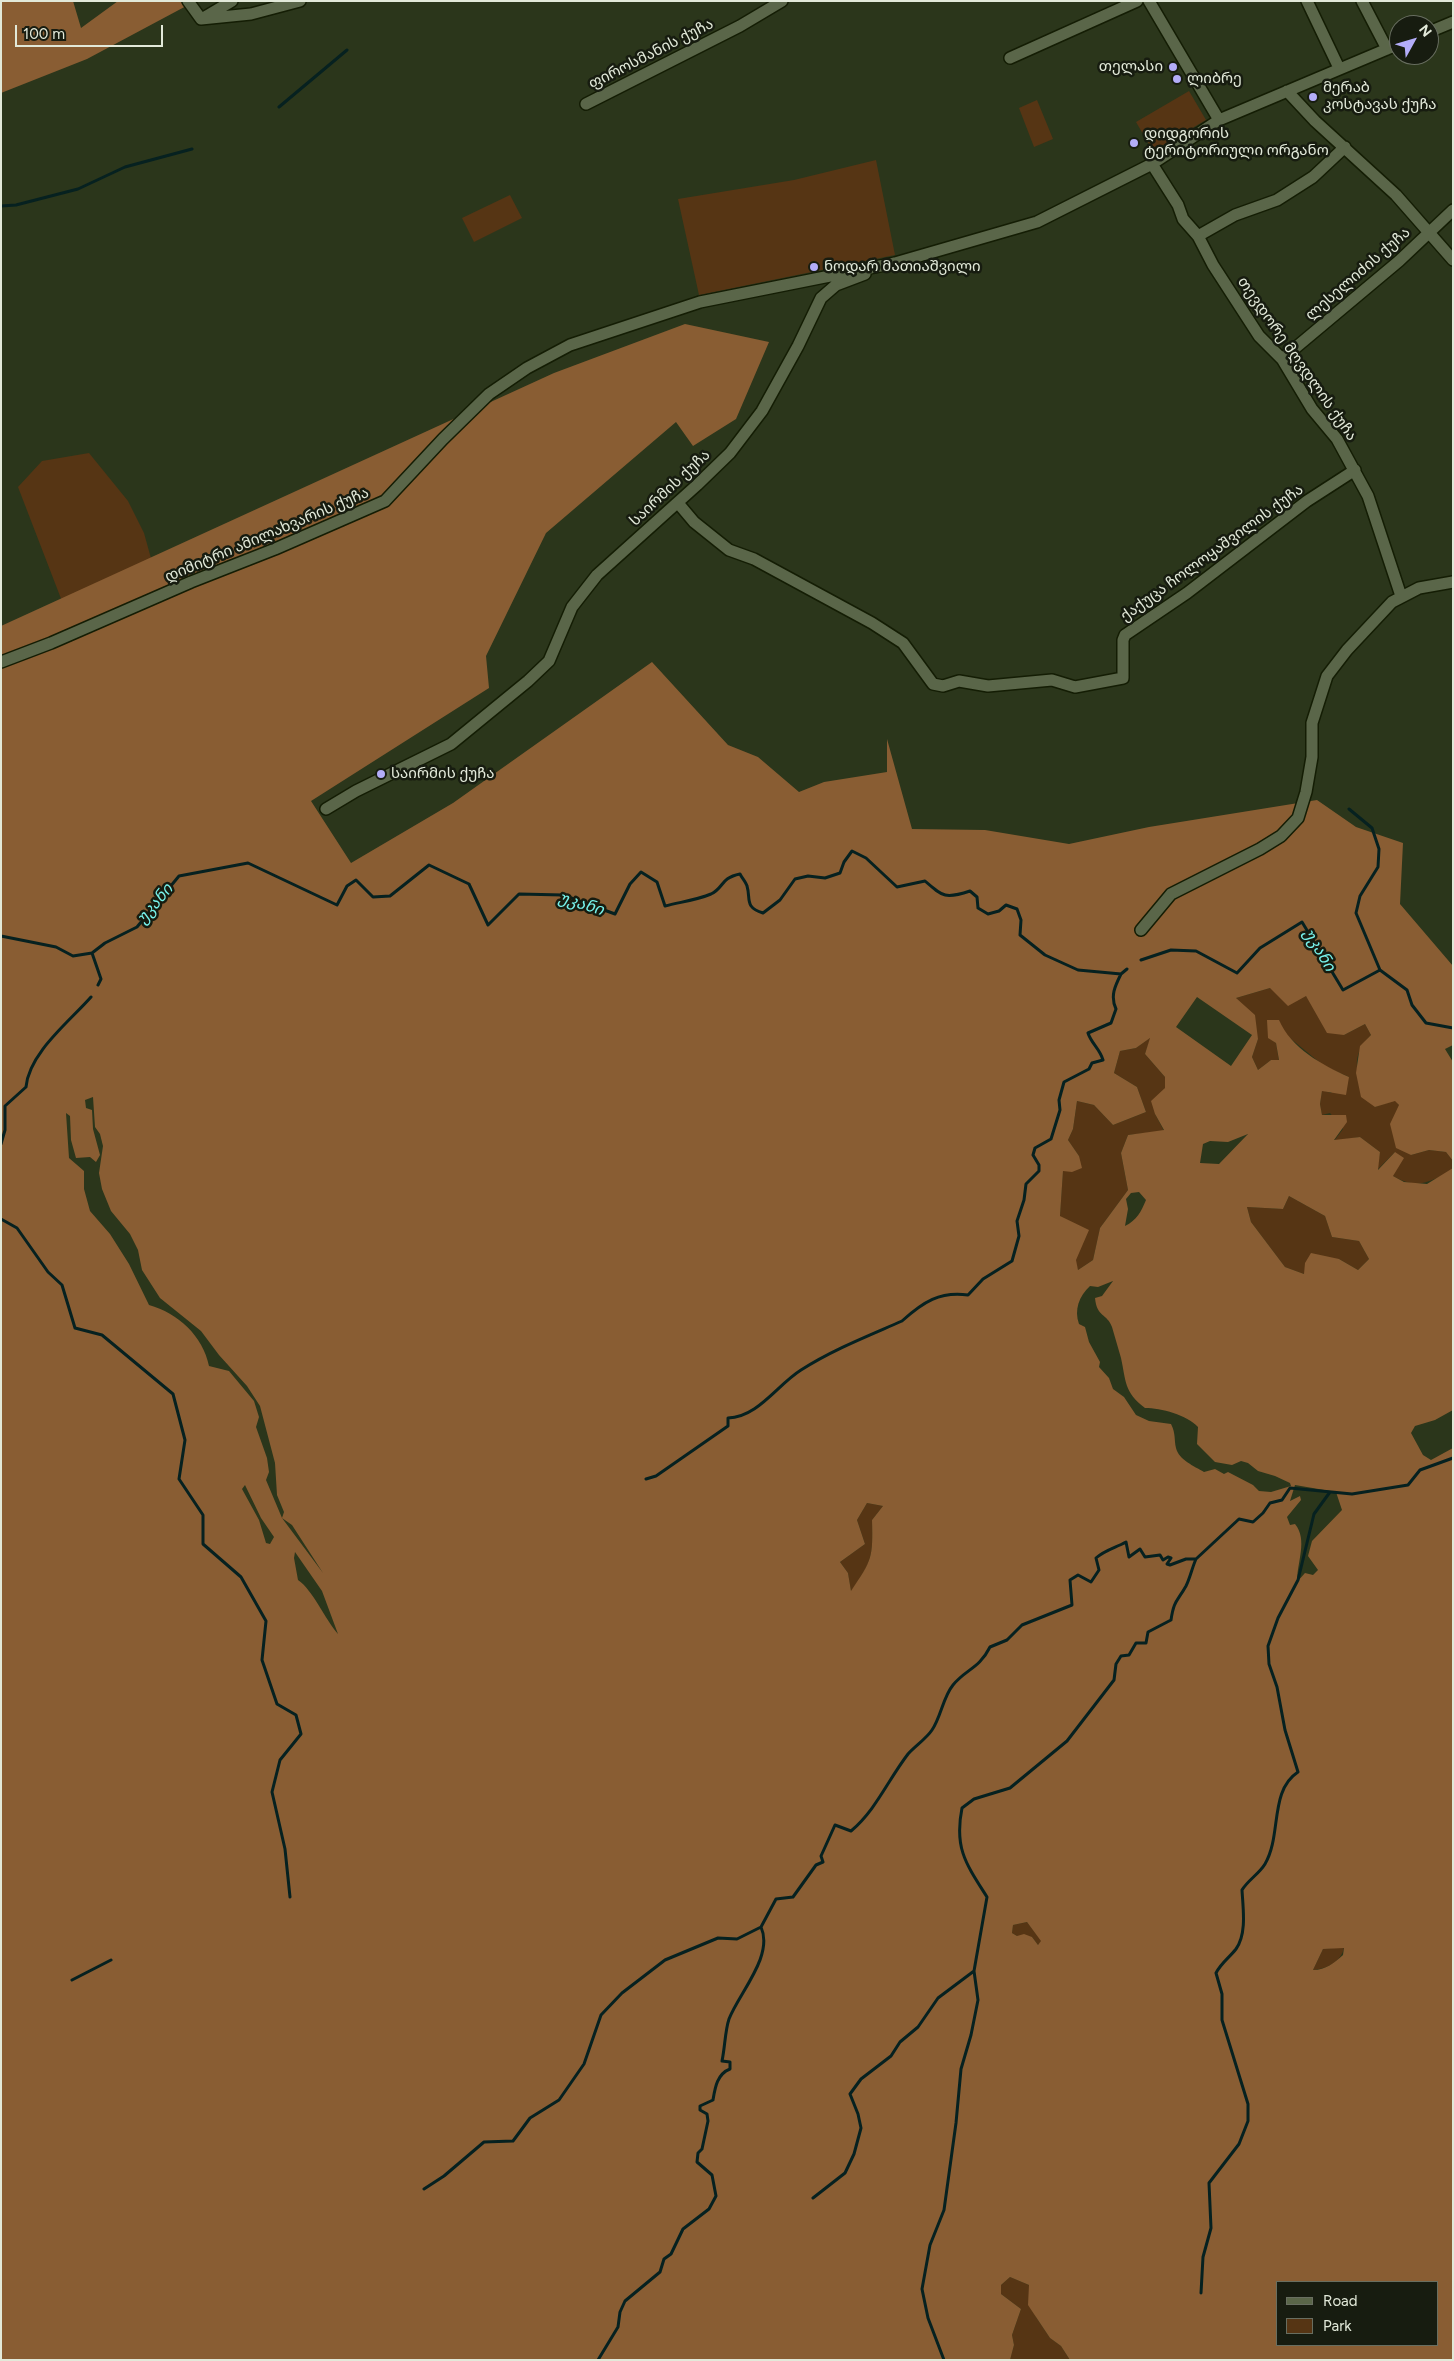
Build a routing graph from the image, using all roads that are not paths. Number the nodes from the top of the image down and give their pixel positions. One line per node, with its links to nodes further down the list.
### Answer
1 (188, 1): 9 (street)
2 (232, 1): 9 (street)
3 (300, 1): 9 (street)
4 (782, 1): 16 (street, ფიროსმანის ქუჩა)
5 (1137, 1): 13 (street)
6 (1149, 1): 17 (street)
7 (1307, 1): 14 (street)
8 (1362, 1): 12 (street)
9 (201, 19)
10 (1453, 22): 11 (street)
11 (1439, 28)
12 (1387, 49): 14 (street, დიმიტრი ამილახვარის ქუჩა)
13 (1010, 58)
14 (1339, 68): 15 (street, დიმიტრი ამილახვარის ქუჩა)
15 (1287, 91): 17 (street, დიმიტრი ამილახვარის ქუჩა); 18 (street)
16 (586, 104)
17 (1219, 120): 19 (street, დიმიტრი ამილახვარის ქუჩა)
18 (1345, 146): 21 (street); 22 (street)
19 (1152, 164): 22 (street, თევდორე მღვდლის ქუჩა); 24 (street, დიმიტრი ამილახვარის ქუჩა)
20 (1453, 210): 21 (street, ლესელიძის ქუჩა)
21 (1428, 233): 23 (street); 25 (street, ლესელიძის ქუჩა)
22 (1198, 236): 25 (street, თევდორე მღვდლის ქუჩა)
23 (1453, 260)
24 (895, 263): 27 (street, საირმის ქუჩა); 30 (street, დიმიტრი ამილახვარის ქუჩა)
25 (1282, 359): 26 (street, თევდორე მღვდლის ქუჩა)
26 (1355, 470): 27 (street, ქაქუცა ჩოლოყაშვილის ქუჩა); 29 (street, თევდორე მღვდლის ქუჩა)
27 (678, 503): 31 (street, საირმის ქუჩა)
28 (1453, 582): 29 (street)
29 (1402, 596): 32 (street)
30 (1, 662)
31 (326, 809)
32 (1141, 930)

